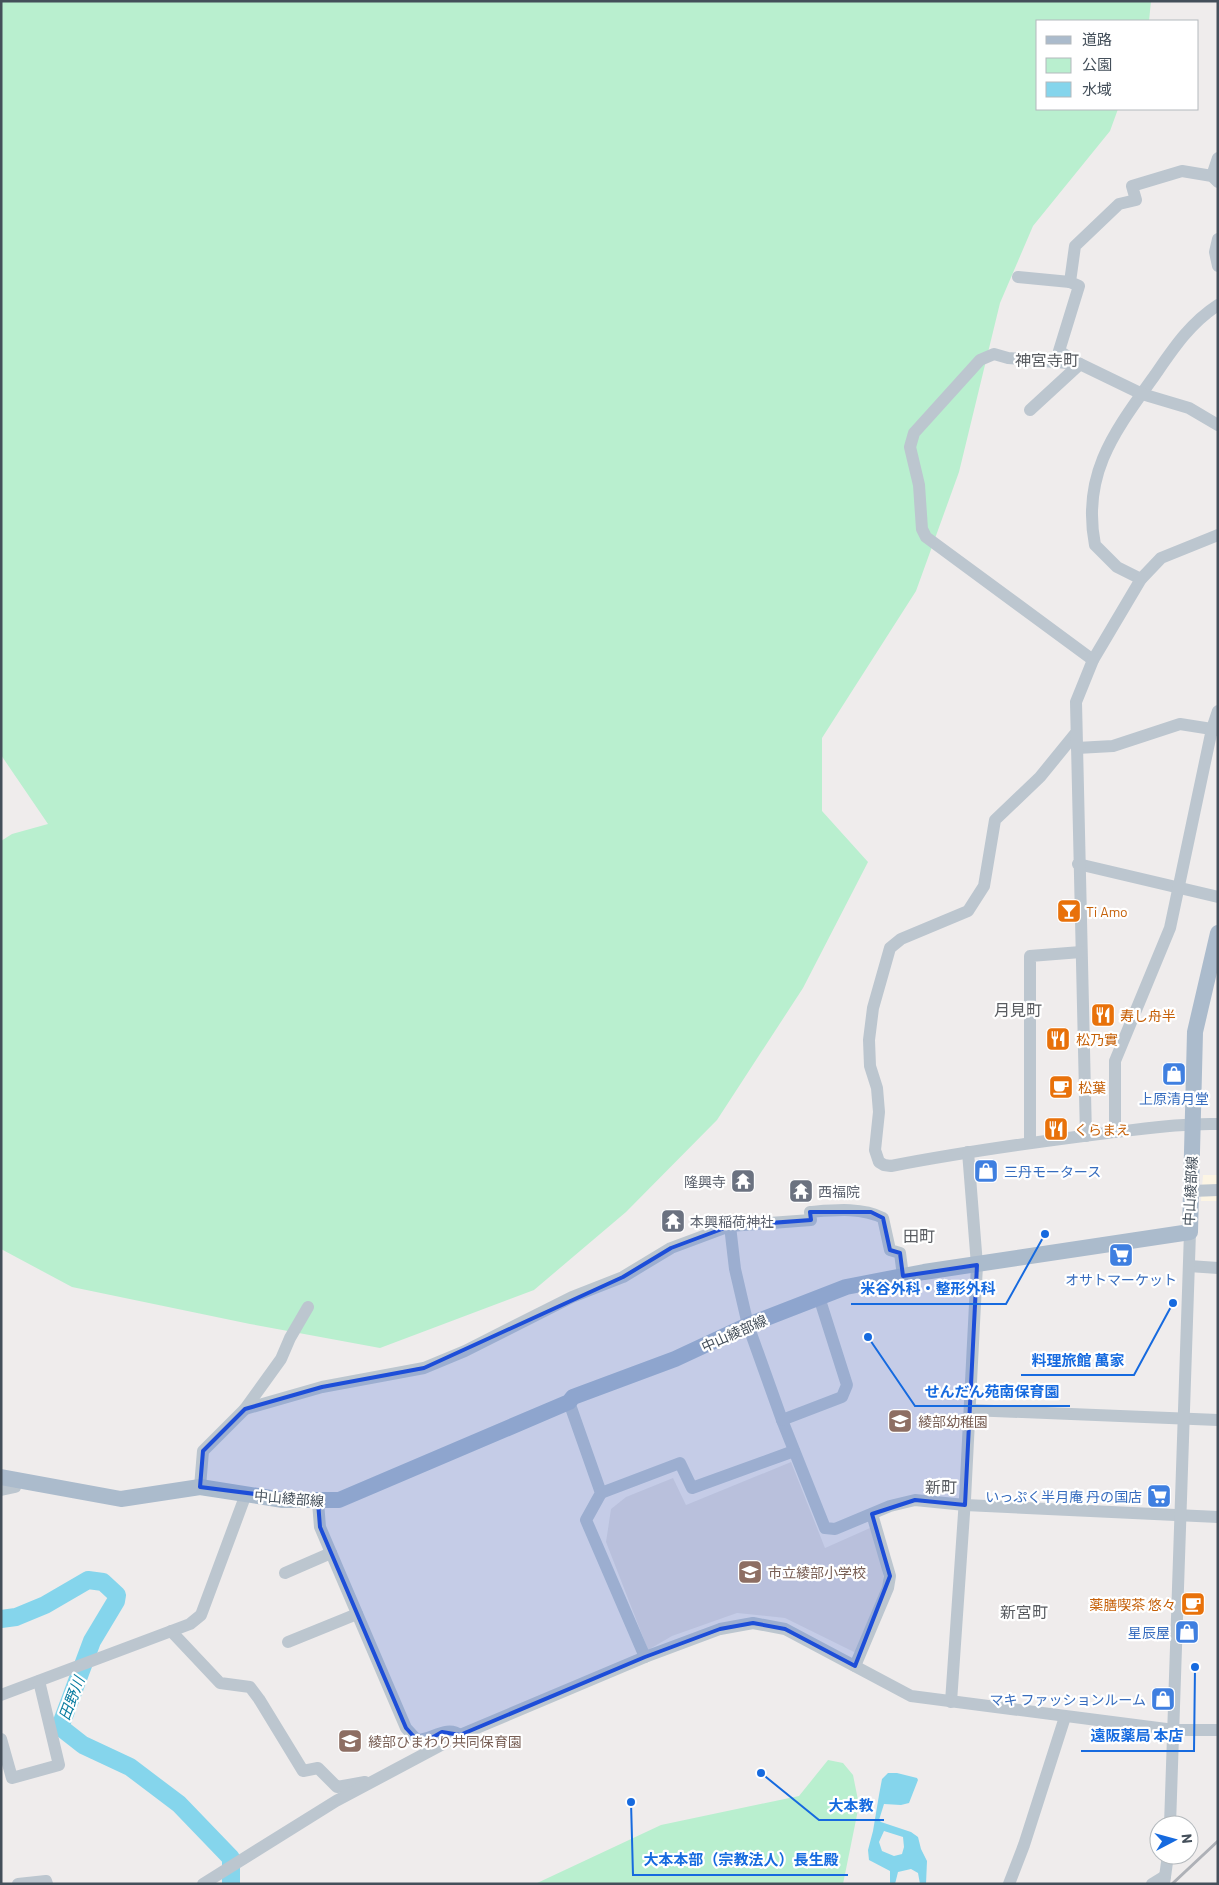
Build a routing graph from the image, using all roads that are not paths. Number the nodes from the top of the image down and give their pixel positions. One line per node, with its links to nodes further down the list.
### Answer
1 (1218, 158): 2 (street)
2 (1215, 179): 6 (street)
3 (1218, 239): 4 (street)
4 (1218, 266)
5 (1018, 277): 6 (street)
6 (1070, 282): 8 (street)
7 (1218, 305): 9 (street)
8 (1080, 364): 9 (street); 10 (street); 14 (street)
9 (1142, 394): 11 (street); 13 (street)
10 (1030, 410)
11 (1218, 425)
12 (1218, 535): 13 (street)
13 (1141, 579): 14 (street)
14 (1093, 660): 17 (street)
15 (1218, 711): 16 (street)
16 (1215, 730): 18 (street); 20 (street)
17 (1075, 734): 18 (street); 29 (street)
18 (1077, 748): 19 (street)
19 (1078, 864): 20 (street); 23 (street)
20 (1177, 887): 21 (street); 26 (street)
21 (1218, 897)
22 (1218, 933): 24 (main road, 中山綾部線)
23 (1081, 952): 27 (street); 28 (street)
24 (1193, 1124): 25 (street); 26 (street); 31 (main road, 中山綾部線)
25 (1218, 1124)
26 (1115, 1132): 27 (street)
27 (1086, 1136): 28 (street)
28 (1030, 1143): 29 (street)
29 (968, 1152): 34 (street)
30 (1218, 1190): 31 (street)
31 (1192, 1191): 33 (main road, 中山綾部線)
32 (730, 1226): 37 (street); 40 (street); 42 (street)
33 (1190, 1232): 34 (main road, 中山綾部線); 35 (street)
34 (977, 1265): 37 (main road, 中山綾部線); 43 (street)
35 (1189, 1266): 36 (street); 44 (street)
36 (1218, 1268)
37 (903, 1276): 38 (main road, 中山綾部線)
38 (819, 1297): 40 (main road, 中山綾部線); 45 (street)
39 (308, 1307): 42 (street)
40 (748, 1325): 41 (main road, 中山綾部線); 45 (street)
41 (569, 1402): 51 (street); 53 (main road, 中山綾部線)
42 (245, 1409): 49 (street)
43 (970, 1410): 44 (street); 54 (street)
44 (1185, 1419): 46 (street); 56 (street)
45 (782, 1420): 47 (street)
46 (1218, 1420)
47 (794, 1451): 51 (street); 55 (street)
48 (8, 1478): 49 (main road, 中山綾部線); 50 (street)
49 (200, 1487): 52 (main road, 中山綾部線)
50 (1, 1490)
51 (601, 1493): 63 (street)
52 (246, 1494): 53 (main road, 中山綾部線); 61 (street)
53 (318, 1502): 58 (street)
54 (964, 1505): 55 (street); 56 (street); 67 (street)
55 (872, 1514): 64 (street)
56 (1181, 1515): 57 (street); 69 (street)
57 (1218, 1517)
58 (331, 1553): 59 (street); 60 (street)
59 (285, 1573)
60 (357, 1614): 62 (street); 71 (street)
61 (171, 1631): 65 (street); 73 (street)
62 (288, 1642)
63 (645, 1657): 64 (street); 71 (street)
64 (855, 1666): 67 (street)
65 (39, 1681): 66 (street); 72 (street)
66 (1, 1695)
67 (951, 1702): 68 (street)
68 (1065, 1717): 69 (street); 80 (street)
69 (1174, 1730): 70 (street); 74 (street)
70 (1218, 1730)
71 (460, 1734): 73 (street)
72 (1, 1740)
73 (375, 1780): 79 (street)
74 (1170, 1815)
75 (1167, 1865): 76 (street)
76 (1165, 1880): 81 (street)
77 (18, 1884): 78 (street)
78 (47, 1884)
79 (203, 1884)
80 (1009, 1884)
81 (1152, 1884)

